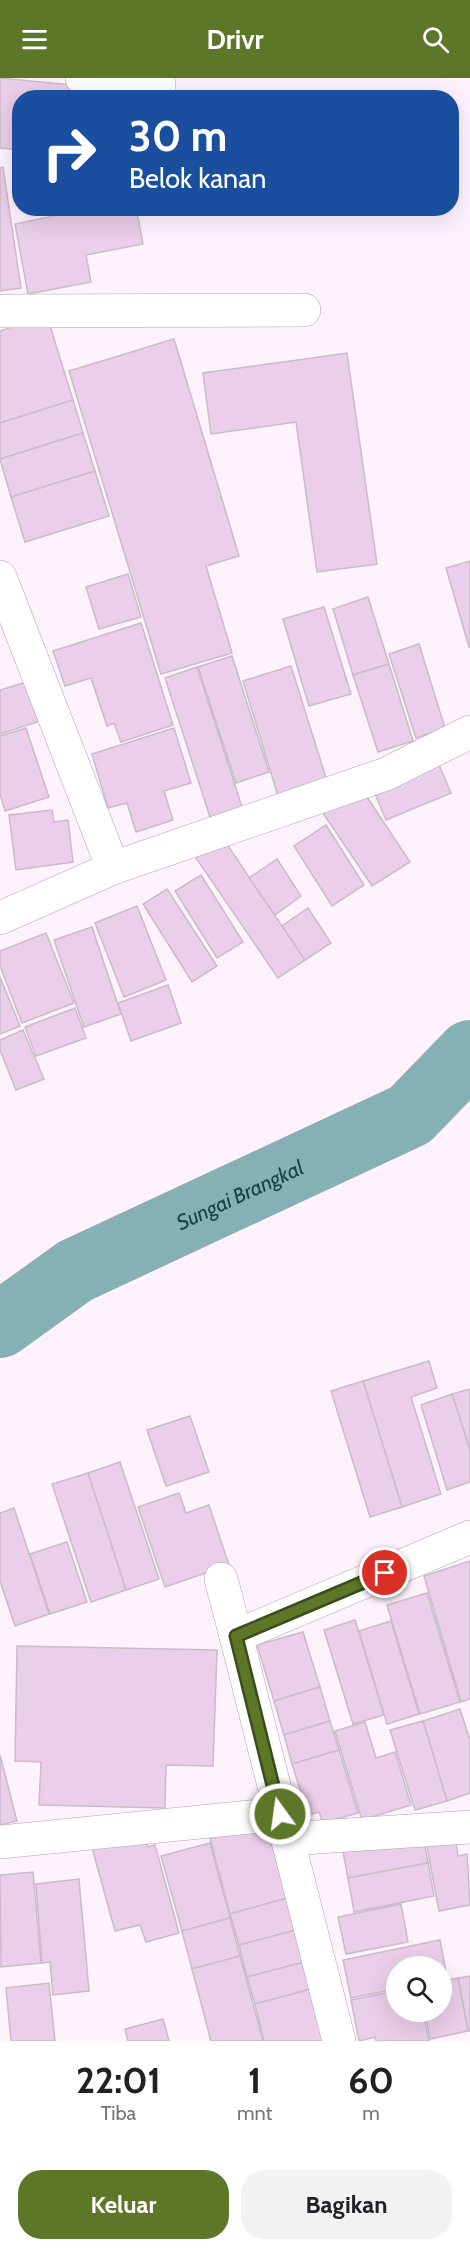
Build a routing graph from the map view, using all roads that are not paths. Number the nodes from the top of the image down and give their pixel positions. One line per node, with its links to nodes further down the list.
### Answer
1 (82, 78): 2 (street)
2 (159, 85)
3 (304, 310): 4 (street)
4 (0, 311)
5 (0, 577): 7 (street)
6 (470, 732): 7 (street)
7 (113, 868): 8 (street)
8 (0, 918)
9 (470, 1537): 11 (street)
10 (221, 1579): 11 (street)
11 (236, 1636): 12 (street)
12 (284, 1827): 13 (street); 14 (street); 15 (street)
13 (470, 1827)
14 (0, 1842)
15 (339, 2041)

